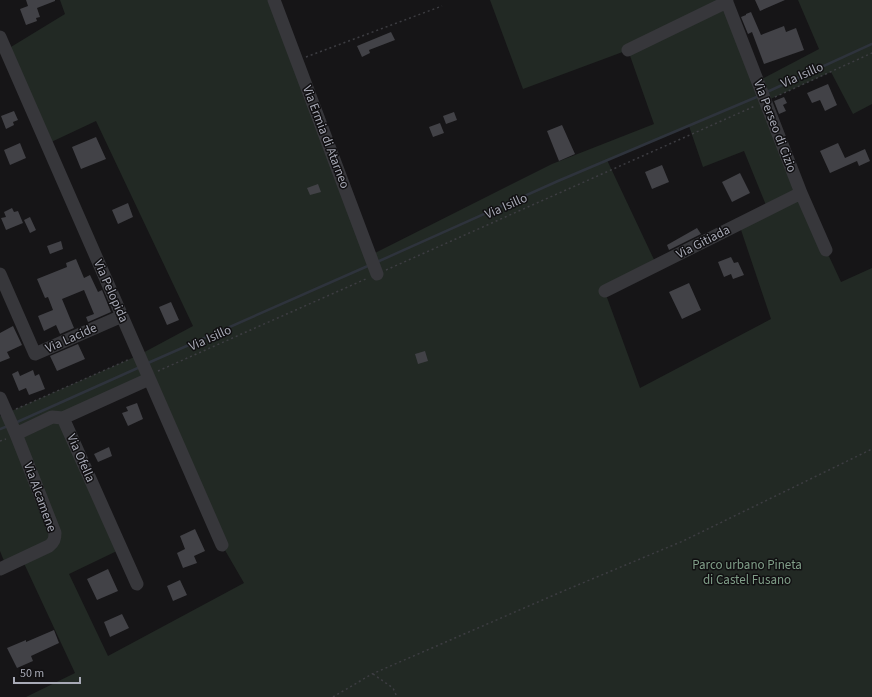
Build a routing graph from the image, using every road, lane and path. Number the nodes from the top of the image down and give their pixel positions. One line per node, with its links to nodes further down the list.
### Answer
1 (274, 0): 8 (street, Via Ermia di Atarneo)
2 (726, 1): 5 (street); 9 (street, Via Perseo di Cizio)
3 (442, 6): 8 (path)
4 (0, 37): 6 (street, Via Pelopida)
5 (628, 50)
6 (3, 51): 15 (street, Via Pelopida)
7 (872, 53): 9 (path, Via Isillo)
8 (297, 60): 13 (street, Via Ermia di Atarneo)
9 (766, 101): 10 (street, Via Perseo di Cizio); 13 (path, Via Isillo)
10 (801, 193): 11 (street, Via Perseo di Cizio); 14 (street, Via Gitiada)
11 (826, 250)
12 (0, 274): 15 (street, Via Lacide)
13 (378, 274): 17 (path, Via Isillo)
14 (605, 291)
15 (122, 316): 16 (street, Via Pelopida)
16 (139, 355): 17 (street, Via Pelopida); 19 (path)
17 (149, 379): 20 (street, Via Ofella); 23 (street, Via Pelopida)
18 (0, 398): 19 (street, Via Alcamene)
19 (7, 413): 21 (street, Via Alcamene)
20 (63, 418): 21 (street); 25 (street, Via Ofella)
21 (16, 434): 24 (street, Via Alcamene)
22 (872, 449): 26 (path)
23 (222, 545)
24 (0, 569)
25 (137, 584)
26 (372, 674): 27 (path); 28 (path)
27 (332, 697)
28 (397, 697)

